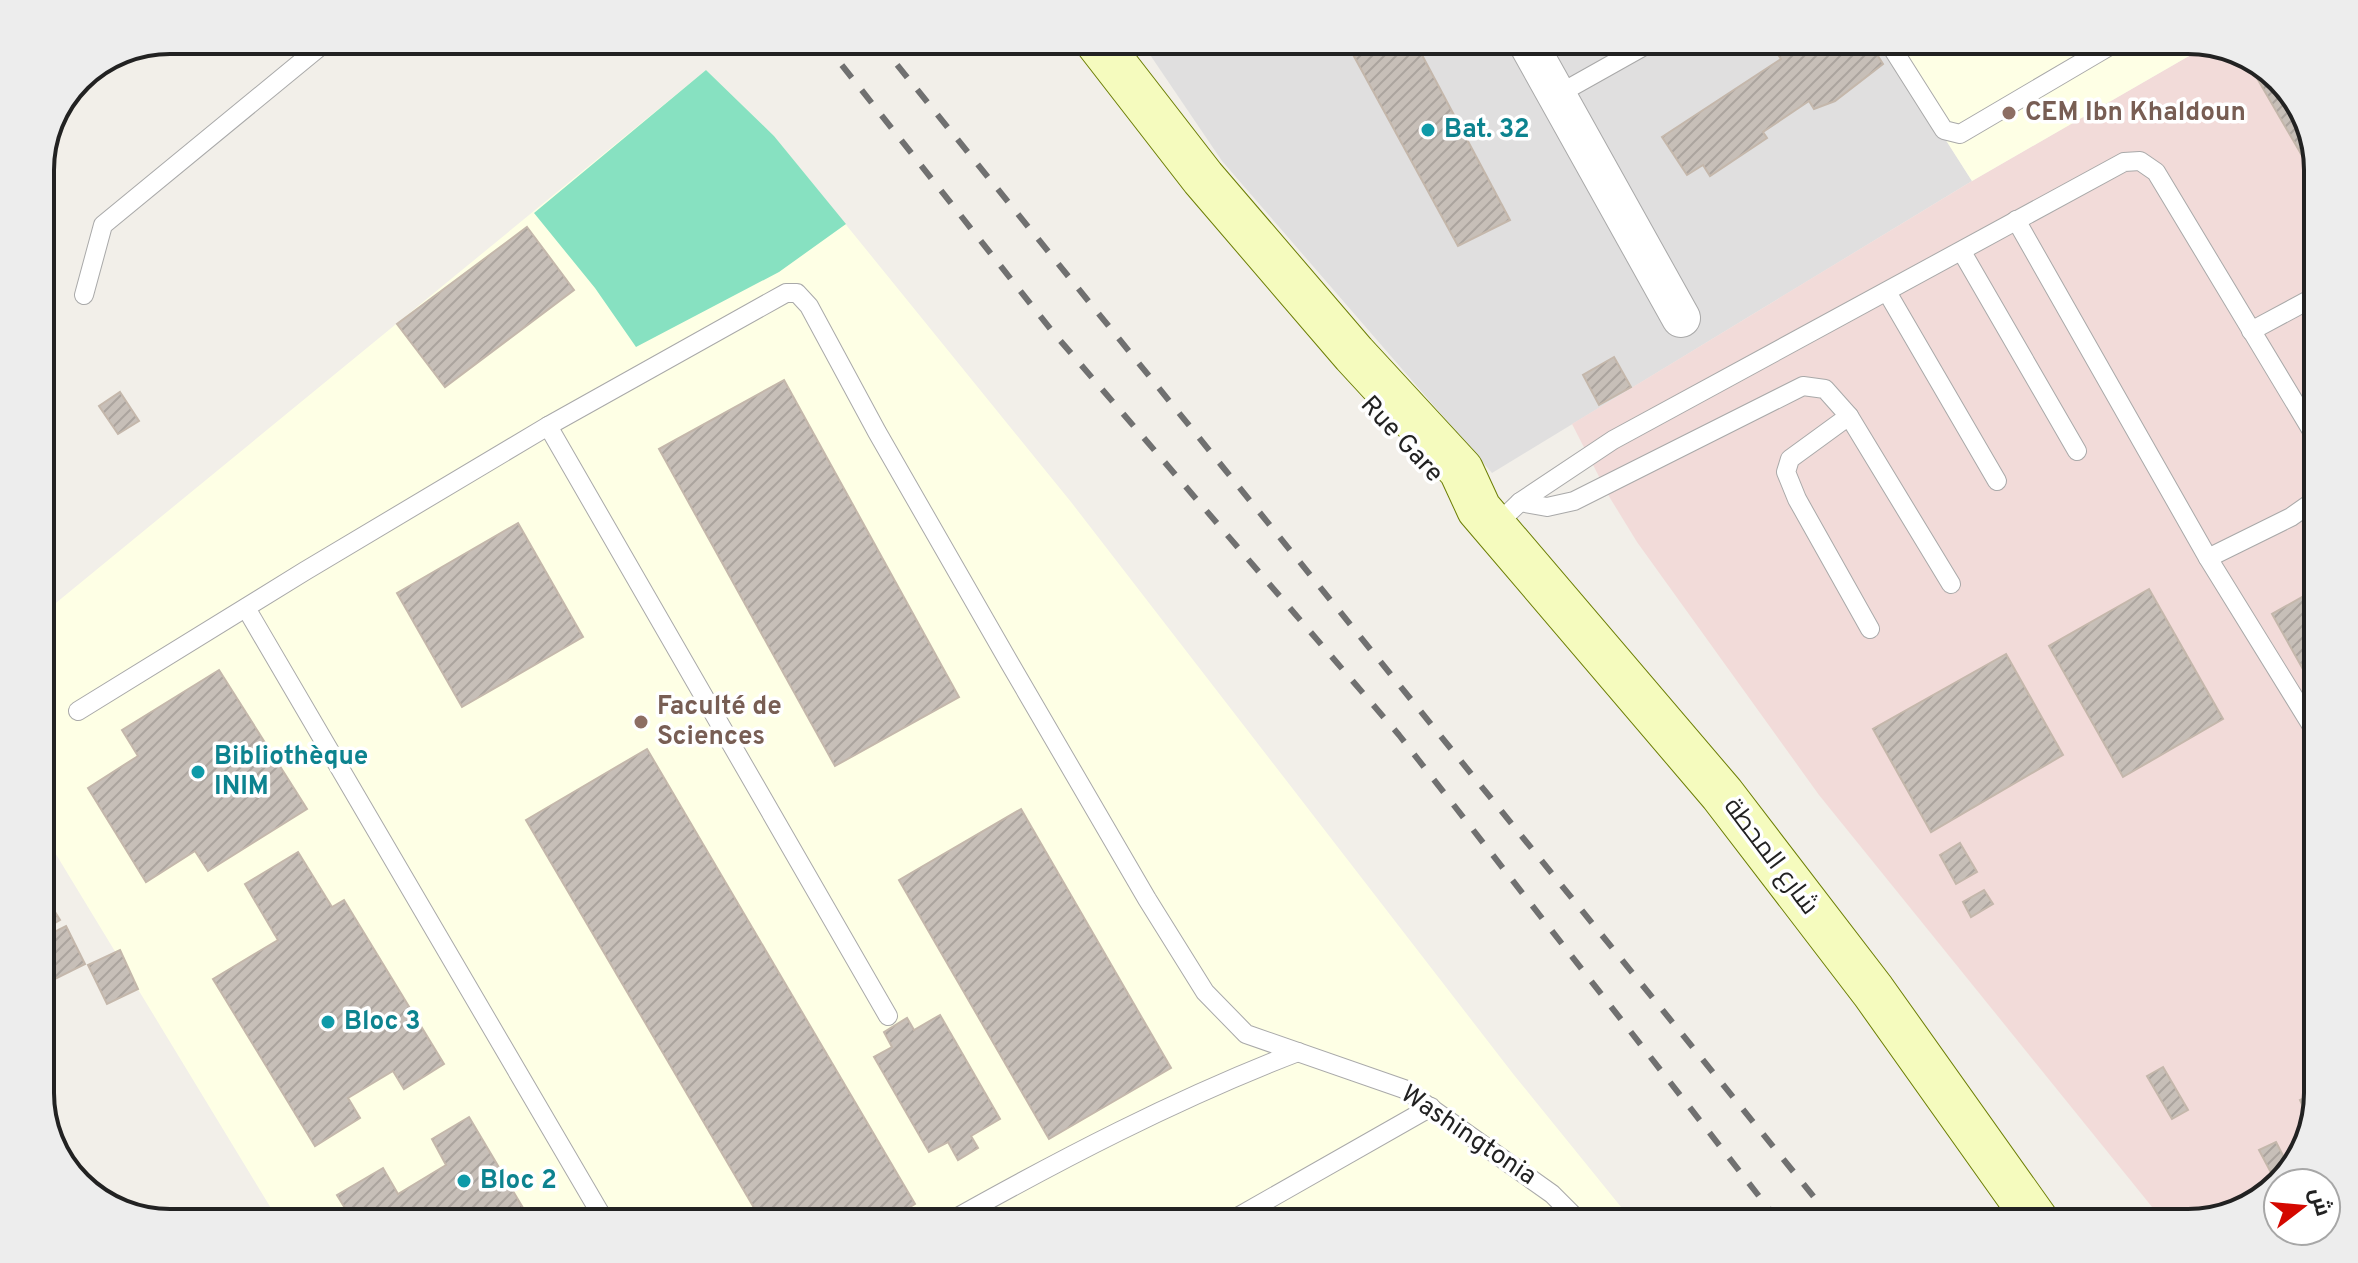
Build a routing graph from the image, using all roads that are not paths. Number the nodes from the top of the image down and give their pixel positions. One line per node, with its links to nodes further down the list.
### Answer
1 (311, 54): 12 (lane)
2 (1079, 54): 22 (main road, Rue Gare)
3 (1107, 54): 22 (main road, Rue Gare)
4 (1534, 54): 8 (street)
5 (1630, 54): 8 (lane)
6 (1896, 54): 7 (lane)
7 (2094, 54)
8 (1557, 95): 14 (street)
9 (2016, 220): 10 (lane); 15 (lane); 23 (lane)
10 (1962, 252): 11 (lane); 19 (lane)
11 (1887, 292): 20 (lane); 22 (lane)
12 (84, 295)
13 (2304, 303): 15 (lane)
14 (1681, 318)
15 (2251, 331): 17 (lane)
16 (1849, 416): 22 (lane); 24 (lane); 26 (lane)
17 (2304, 418)
18 (548, 426): 25 (lane); 29 (lane); 30 (lane, Washingtonia)
19 (2077, 451)
20 (1997, 481)
21 (2304, 508): 23 (lane)
22 (1498, 513): 36 (main road, شارع المحطة)
23 (2208, 558): 28 (lane)
24 (1951, 584)
25 (246, 608): 27 (lane); 32 (lane)
26 (1870, 629)
27 (78, 711)
28 (2304, 713)
29 (888, 1016)
30 (1298, 1052): 31 (lane, Washingtonia); 33 (lane)
31 (1431, 1107): 34 (lane); 35 (lane, Washingtonia)
32 (598, 1209)
33 (973, 1209)
34 (1252, 1209)
35 (1567, 1209)
36 (2028, 1209)

